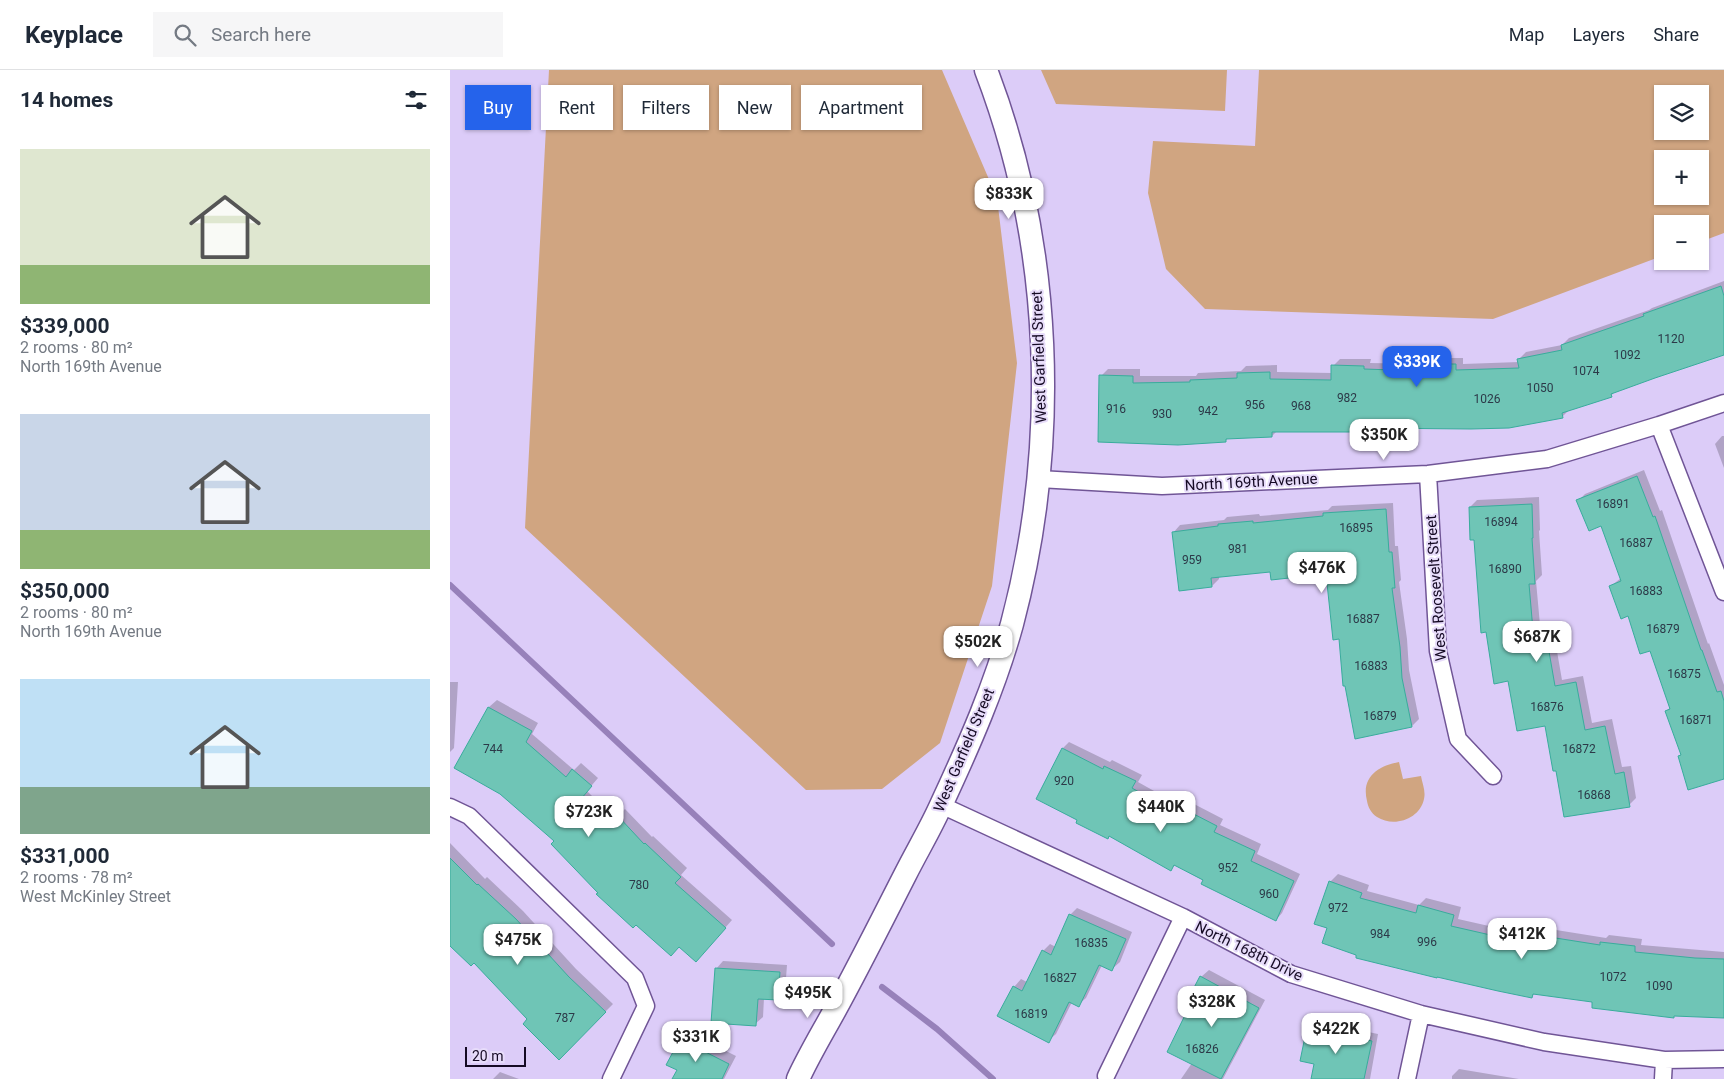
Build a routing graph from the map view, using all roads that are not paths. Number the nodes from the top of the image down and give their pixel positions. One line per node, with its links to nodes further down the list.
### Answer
1 (986, 70): 5 (street, West Garfield Street)
2 (1724, 403): 3 (street, North 169th Avenue)
3 (1659, 425): 4 (street, North 169th Avenue); 6 (street)
4 (1428, 474): 5 (street, North 169th Avenue); 7 (street, West Roosevelt Street)
5 (1039, 479): 8 (street, West Garfield Street)
6 (1724, 592)
7 (1493, 776)
8 (941, 805): 10 (street, North 168th Drive); 16 (street, West Garfield Street)
9 (450, 807): 15 (street)
10 (1183, 917): 11 (street, North 168th Drive); 14 (street)
11 (1421, 1014): 13 (street, North 168th Drive); 17 (street)
12 (1724, 1059): 13 (street, North 168th Drive)
13 (1664, 1060): 18 (street)
14 (1106, 1076)
15 (611, 1079)
16 (798, 1079)
17 (1407, 1079)
18 (1663, 1079)

